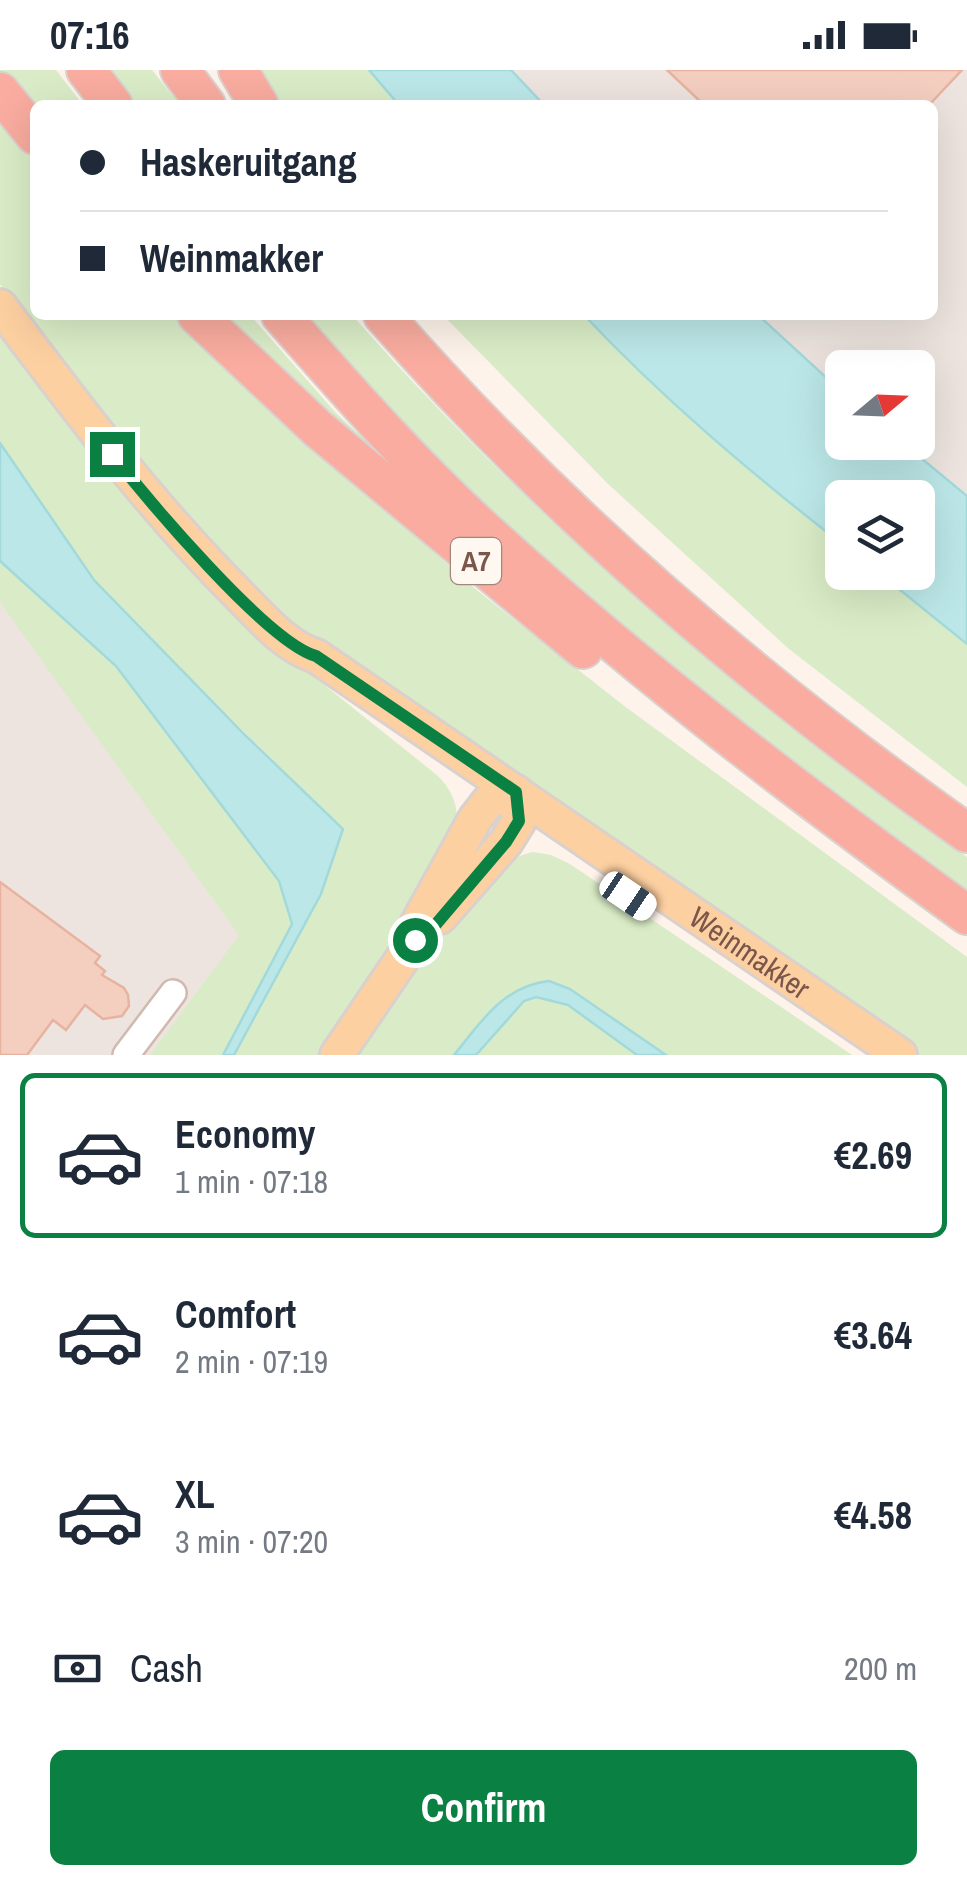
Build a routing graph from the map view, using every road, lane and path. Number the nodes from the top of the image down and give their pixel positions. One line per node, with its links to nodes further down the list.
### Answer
1 (86, 70): 5 (highway)
2 (180, 70): 6 (highway)
3 (238, 70): 7 (highway)
4 (0, 92): 8 (highway)
5 (110, 100)
6 (202, 100)
7 (256, 100)
8 (30, 129)
9 (0, 306): 16 (main road, Weinmakker)
10 (203, 320): 15 (highway, A7)
11 (285, 320): 15 (highway, A7)
12 (387, 320): 14 (highway)
13 (417, 320): 14 (highway)
14 (548, 489): 17 (highway)
15 (777, 776): 18 (highway, A7)
16 (508, 804): 21 (main road); 22 (main road, Weinmakker); 23 (main road, Weinmakker)
17 (967, 834)
18 (967, 915)
19 (172, 993): 20 (lane)
20 (126, 1055)
21 (337, 1055)
22 (866, 1055)
23 (900, 1055)

